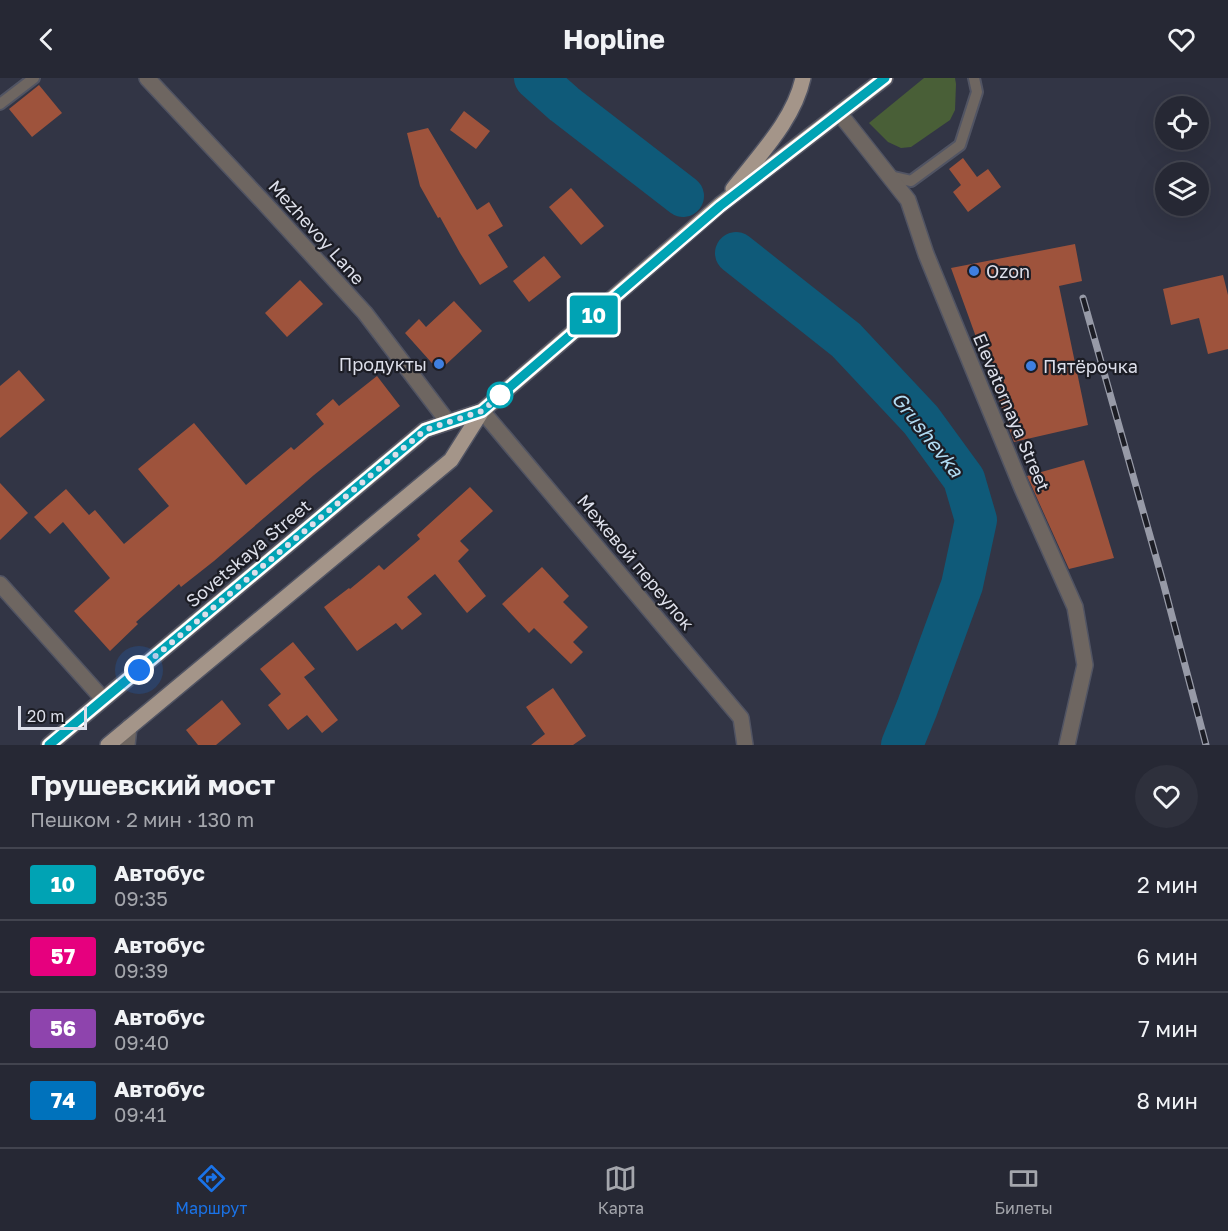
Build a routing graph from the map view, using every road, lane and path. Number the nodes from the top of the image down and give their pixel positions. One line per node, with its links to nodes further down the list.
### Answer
1 (34, 78): 6 (lane)
2 (147, 78): 11 (street, Mezhevoy Lane)
3 (803, 78): 9 (main road, Sovetskaya Street)
4 (885, 78): 7 (main road, Sovetskaya Street)
5 (974, 78): 8 (lane)
6 (0, 104)
7 (840, 114): 8 (street, Elevatornaya Street); 9 (main road, Sovetskaya Street)
8 (889, 176): 19 (street, Elevatornaya Street)
9 (720, 206): 10 (main road, Sovetskaya Street)
10 (482, 411): 11 (main road, Sovetskaya Street); 14 (main road, Sovetskaya Street); 18 (street, Межевой переулок)
11 (448, 422): 13 (main road, Sovetskaya Street)
12 (0, 584): 13 (street)
13 (104, 699): 15 (main road, Sovetskaya Street)
14 (129, 727): 16 (main road, Sovetskaya Street); 17 (street)
15 (49, 745)
16 (108, 745)
17 (127, 745)
18 (745, 745)
19 (1067, 745)

